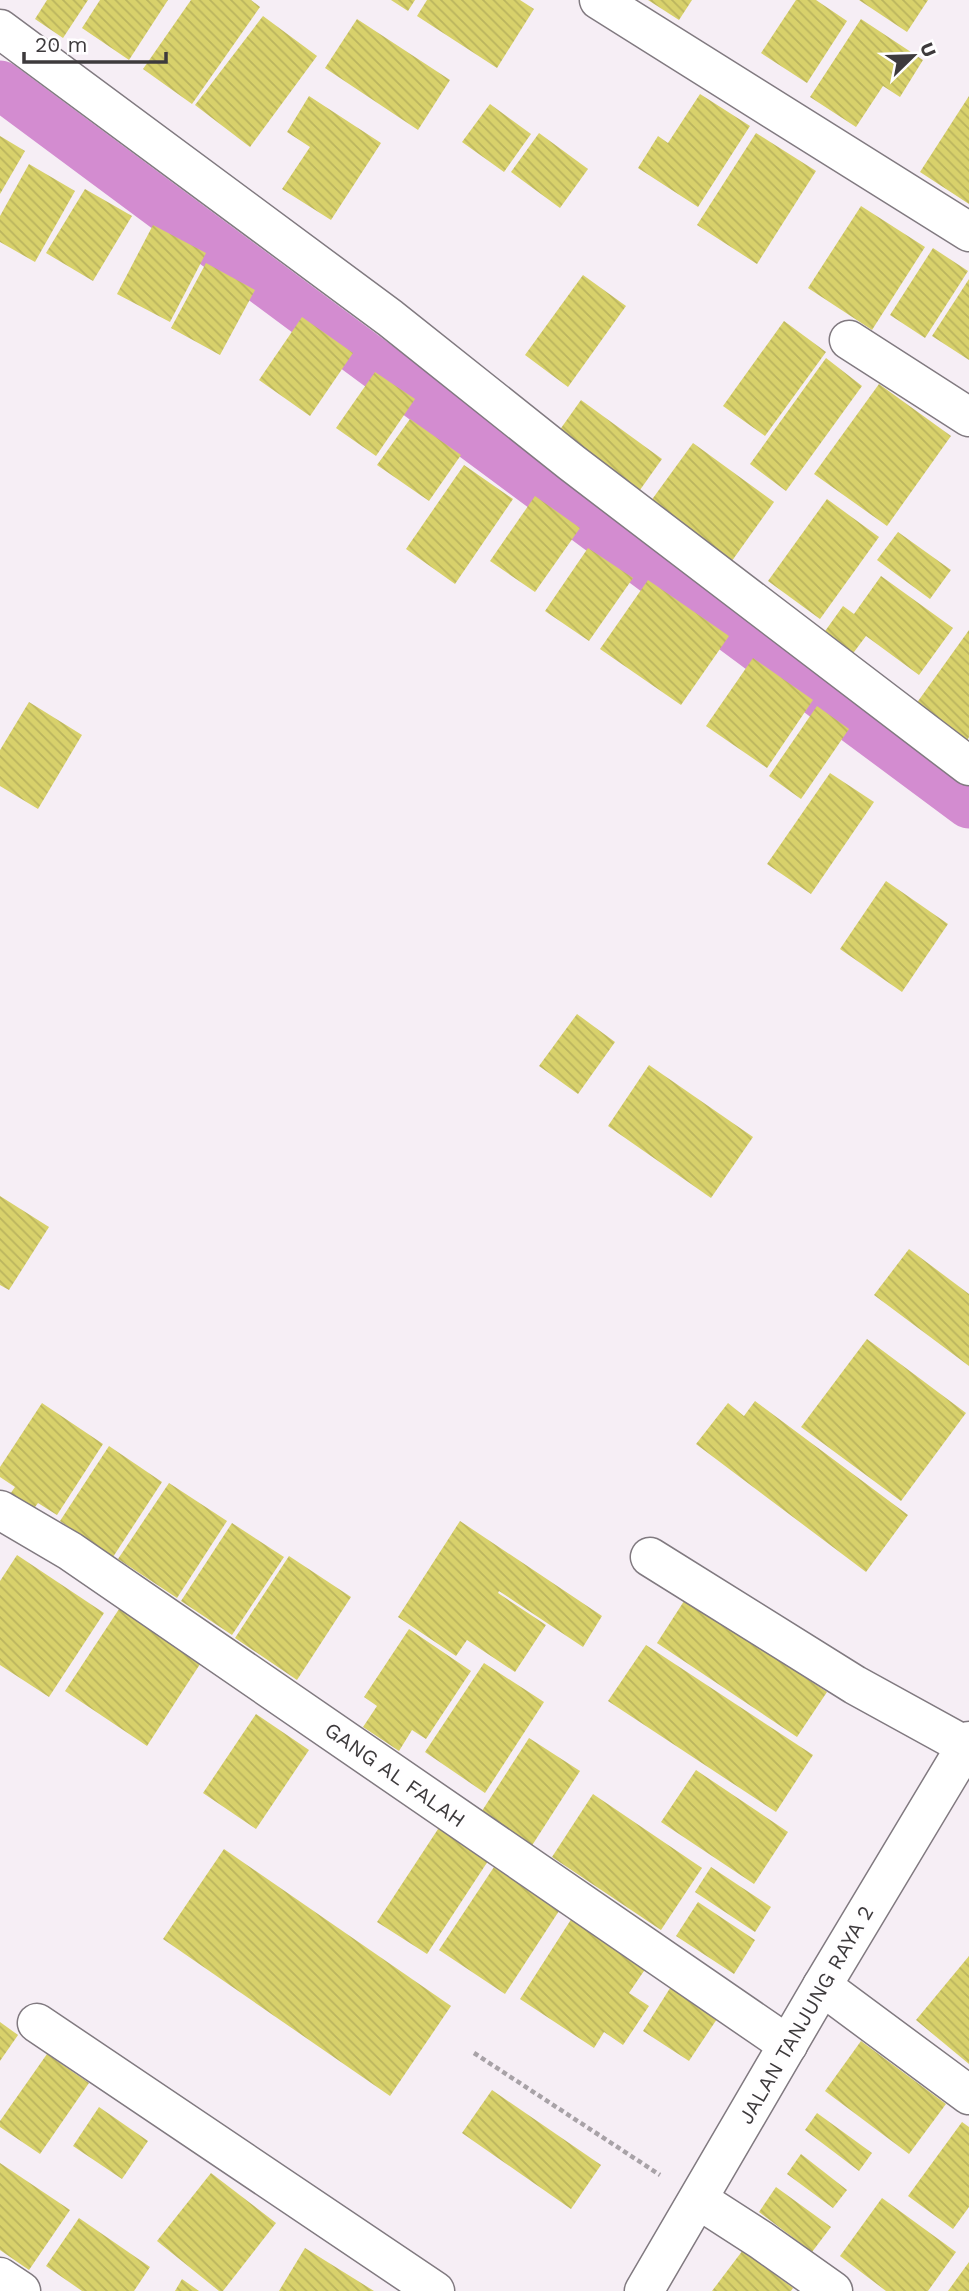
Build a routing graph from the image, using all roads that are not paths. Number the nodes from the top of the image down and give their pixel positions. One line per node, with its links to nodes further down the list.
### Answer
1 (599, 0): 3 (street)
2 (0, 29): 6 (street)
3 (969, 232)
4 (849, 340): 5 (street)
5 (969, 416)
6 (969, 766)
7 (0, 1510): 12 (street, GANG AL FALAH)
8 (650, 1557): 9 (street)
9 (967, 1743): 10 (street, JALAN TANJUNG RAYA 2)
10 (822, 1986): 12 (street, JALAN TANJUNG RAYA 2); 13 (street)
11 (37, 2023): 17 (street)
12 (788, 2045): 14 (street, JALAN TANJUNG RAYA 2)
13 (969, 2095)
14 (699, 2200): 18 (street, JALAN TANJUNG RAYA 2); 19 (street)
15 (0, 2277): 16 (street)
16 (21, 2291)
17 (435, 2291)
18 (644, 2291)
19 (833, 2291)

